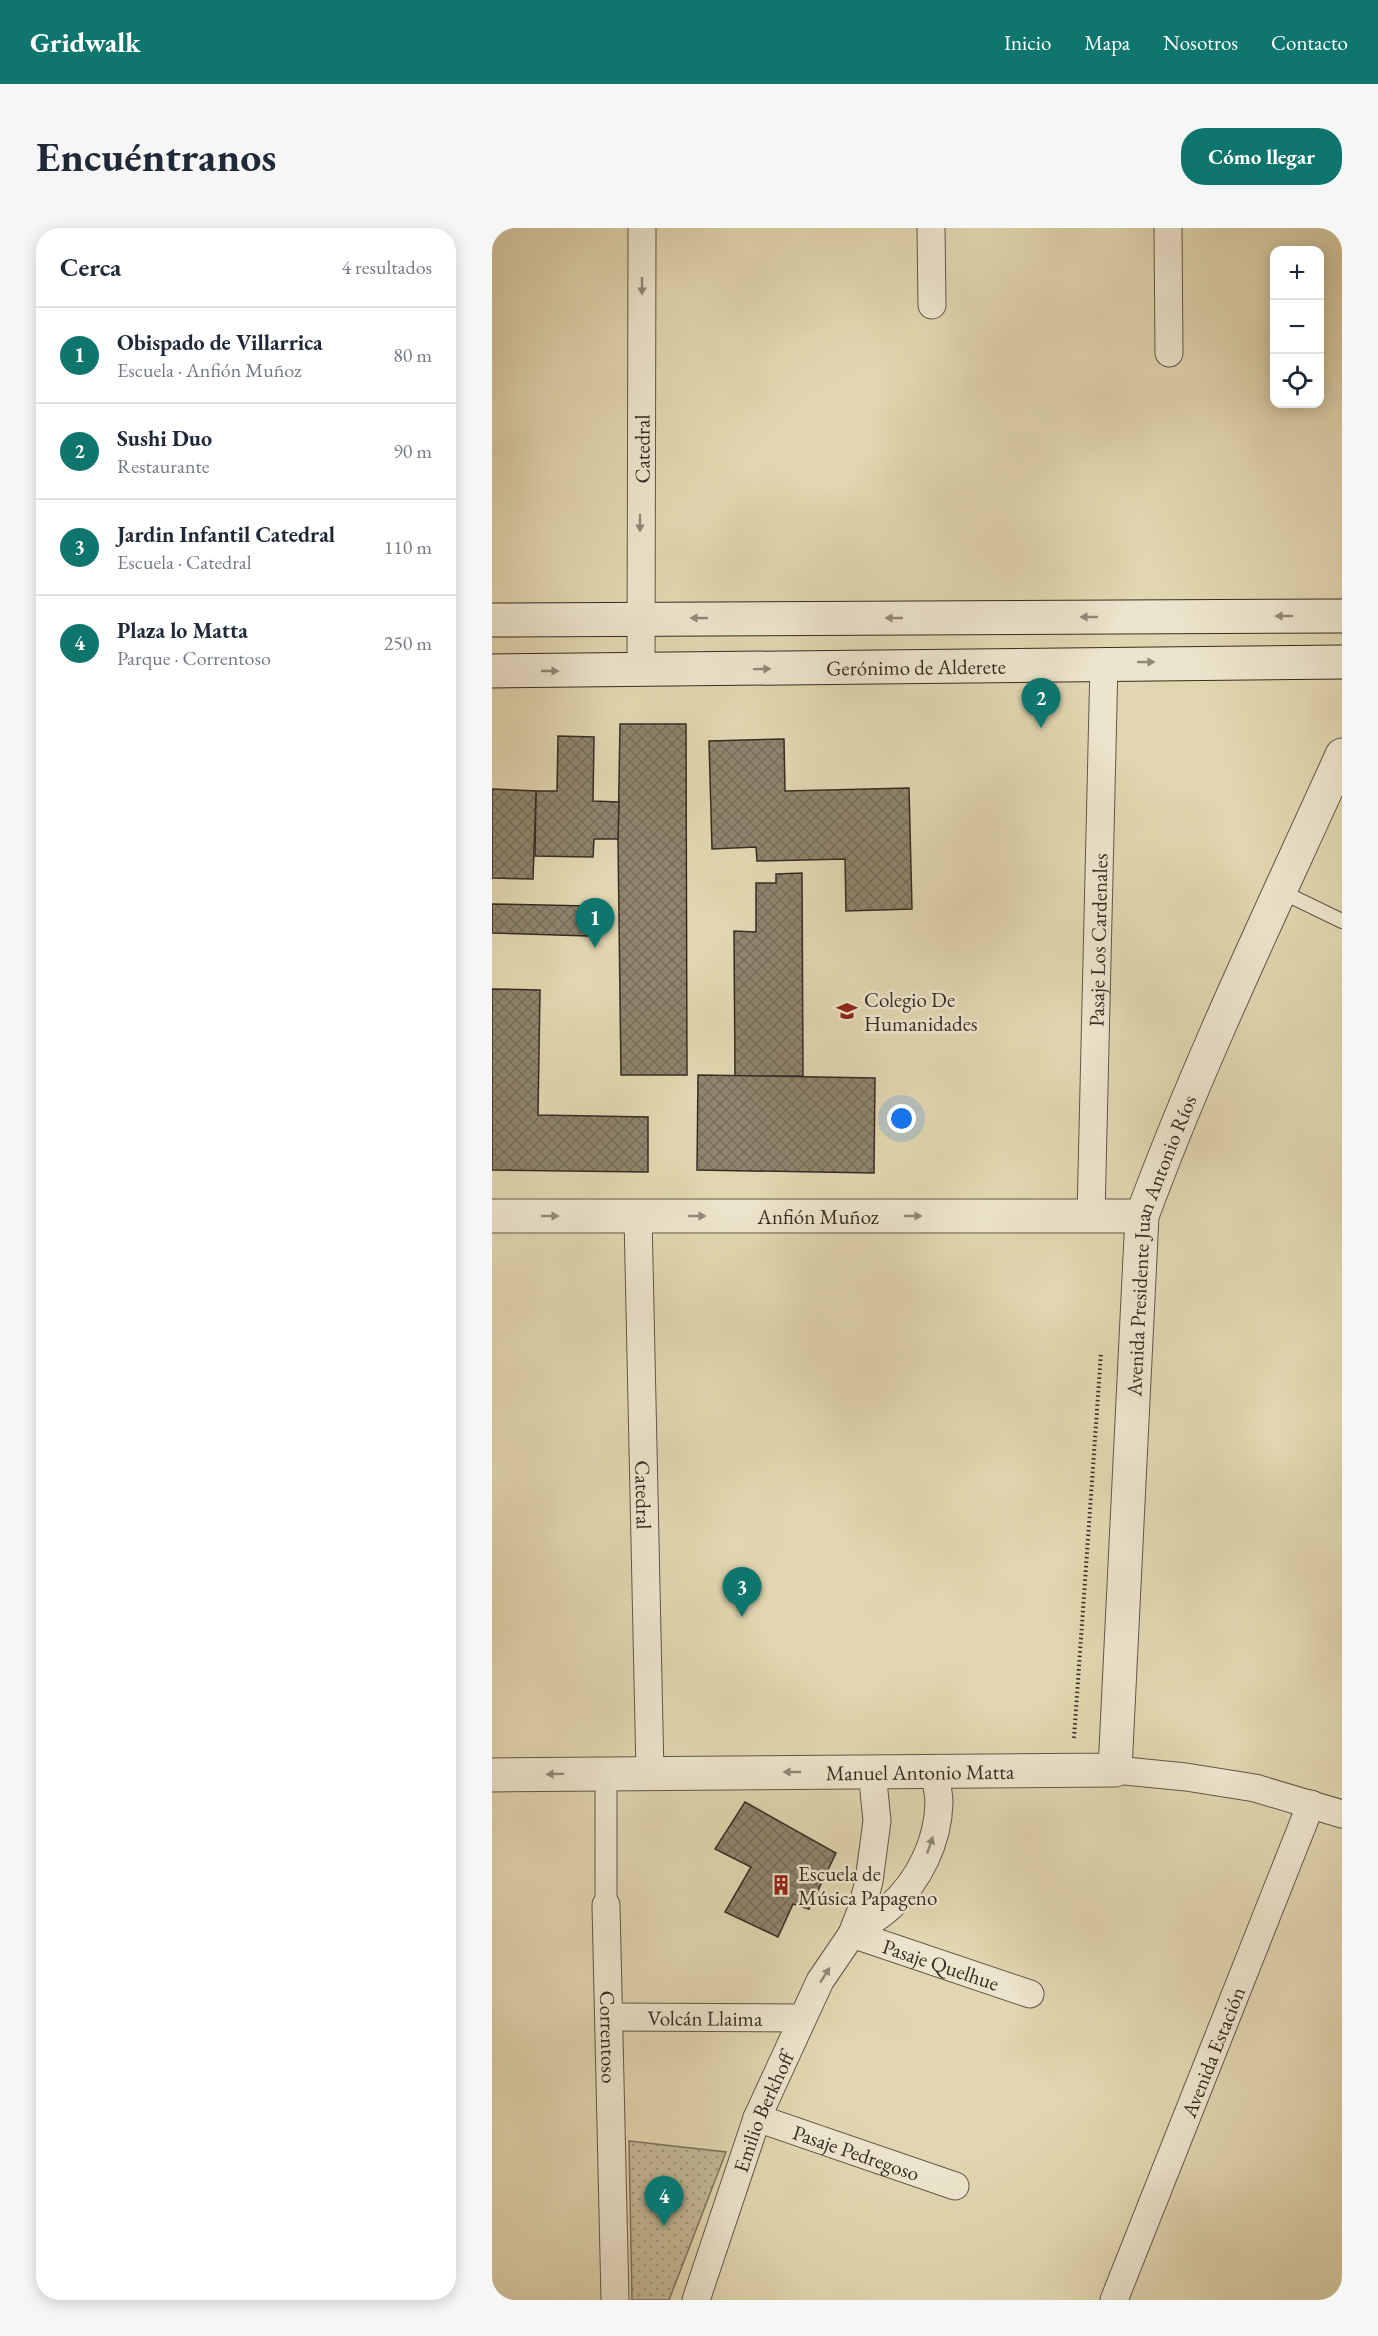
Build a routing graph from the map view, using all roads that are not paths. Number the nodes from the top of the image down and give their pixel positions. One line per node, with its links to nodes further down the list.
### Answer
1 (642, 228): 7 (street, Catedral, one-way to 7)
2 (931, 228): 4 (street)
3 (1168, 228): 5 (street)
4 (932, 305)
5 (1169, 353)
6 (1342, 616): 7 (street, one-way to 7)
7 (639, 618): 8 (street); 12 (street, Catedral)
8 (492, 620)
9 (1342, 662): 10 (street, Gerónimo de Alderete, one-way to 9)
10 (1104, 663): 12 (street, Gerónimo de Alderete, one-way to 10); 18 (street, Pasaje Los Cardenales)
11 (492, 671): 12 (street, Gerónimo de Alderete, one-way to 12)
12 (641, 671)
13 (1342, 755): 14 (street, Avenida Presidente Juan Antonio Ríos)
14 (1280, 891): 15 (lane); 19 (street, Avenida Presidente Juan Antonio Ríos)
15 (1342, 921)
16 (492, 1216): 17 (street, Anfión Muñoz, one-way to 17)
17 (638, 1216): 18 (street, Anfión Muñoz, one-way to 18); 24 (street, Catedral)
18 (1091, 1216): 19 (street, Anfión Muñoz)
19 (1142, 1216): 20 (street, Avenida Presidente Juan Antonio Ríos)
20 (1114, 1770): 22 (street, Manuel Antonio Matta); 26 (street, Manuel Antonio Matta)
21 (872, 1771): 22 (street, Manuel Antonio Matta); 24 (street, Manuel Antonio Matta, one-way to 24); 29 (street, Emilio Berkhoff)
22 (934, 1771): 29 (street, Emilio Berkhoff, one-way to 22)
23 (606, 1773): 24 (street, Manuel Antonio Matta); 25 (street, Manuel Antonio Matta, one-way to 25); 28 (street, Correntoso)
24 (650, 1773)
25 (492, 1774)
26 (1311, 1804): 27 (street, Manuel Antonio Matta); 37 (street, Avenida Estación)
27 (1342, 1814)
28 (606, 1905): 31 (street, Correntoso)
29 (852, 1934): 30 (street, Pasaje Quelhue); 32 (street, Emilio Berkhoff, one-way to 29)
30 (1030, 1994)
31 (609, 2017): 32 (street, Volcán Llaima); 35 (street, Correntoso)
32 (802, 2018): 33 (street, Emilio Berkhoff)
33 (757, 2118): 34 (street, Pasaje Pedregoso); 36 (street, Emilio Berkhoff)
34 (955, 2186)
35 (615, 2300)
36 (696, 2300)
37 (1114, 2300)

